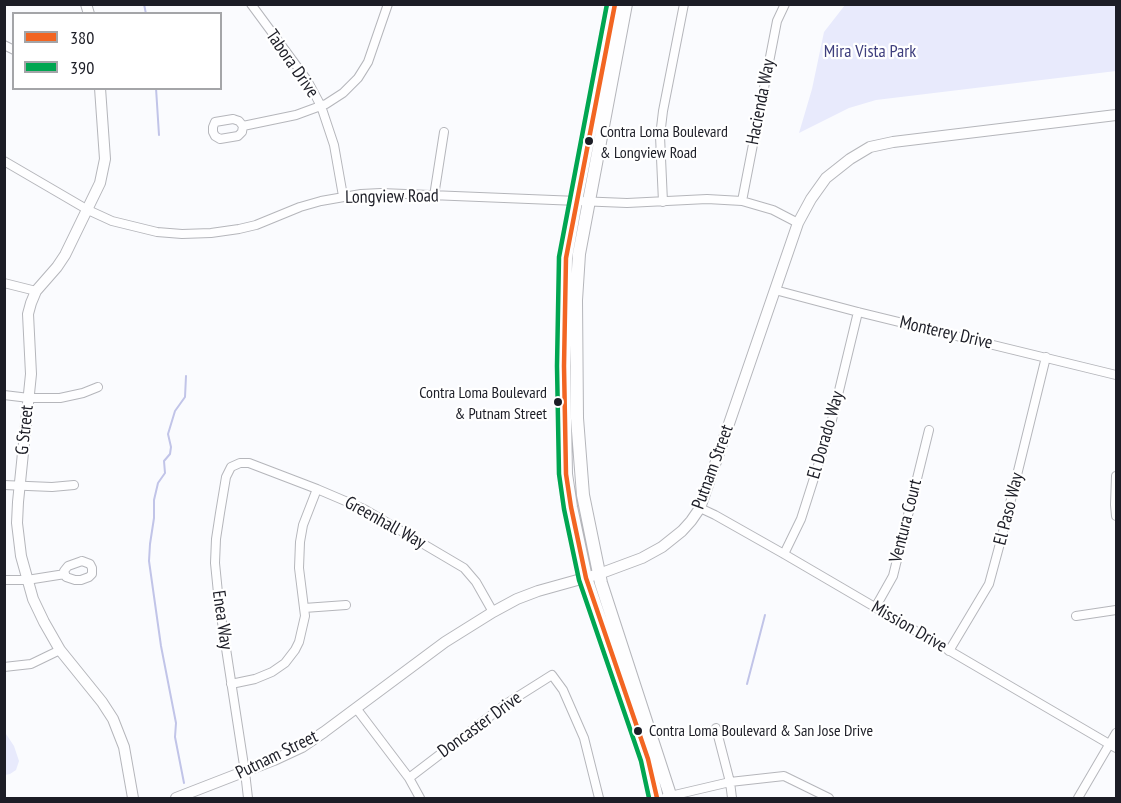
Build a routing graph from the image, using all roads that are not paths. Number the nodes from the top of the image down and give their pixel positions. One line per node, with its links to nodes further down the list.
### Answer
1 (250, 4): 8 (street, Tabora Drive)
2 (388, 4): 8 (street)
3 (615, 4): 15 (main road)
4 (626, 4): 16 (main road)
5 (684, 4): 18 (street)
6 (786, 4): 17 (street, Hacienda Way)
7 (100, 90): 19 (street, G Street)
8 (321, 106): 10 (street); 13 (street, Tabora Drive)
9 (1116, 115): 20 (street, Putnam Street)
10 (243, 126)
11 (444, 132): 14 (street)
12 (4, 161): 19 (street, Longview Road)
13 (343, 196): 14 (street, Longview Road); 19 (street, Longview Road)
14 (434, 196): 15 (street, Longview Road)
15 (576, 201): 16 (street, Longview Road); 42 (main road)
16 (590, 201): 18 (street, Longview Road); 41 (main road)
17 (742, 201): 18 (street, Longview Road); 20 (street, Longview Road)
18 (663, 202)
19 (88, 210): 23 (street, G Street)
20 (798, 223): 22 (street, Putnam Street)
21 (4, 283): 23 (street)
22 (775, 290): 24 (street, Monterey Drive); 37 (street, Putnam Street)
23 (36, 291): 29 (street, G Street)
24 (858, 312): 25 (street, Monterey Drive); 39 (street, El Dorado Way)
25 (1046, 357): 26 (street, Monterey Drive); 52 (street, El Paso Way)
26 (1116, 375)
27 (98, 387): 29 (street)
28 (4, 395): 29 (street)
29 (29, 398): 35 (street, G Street)
30 (929, 430): 47 (street, Ventura Court)
31 (255, 465): 36 (street, Greenhall Way); 54 (street, Enea Way)
32 (1116, 476): 38 (street)
33 (4, 485): 35 (street)
34 (74, 485): 35 (street)
35 (19, 486): 44 (street, G Street)
36 (317, 489): 46 (street); 49 (street, Greenhall Way)
37 (700, 508): 39 (street, Mission Drive); 41 (street, Putnam Street)
38 (1116, 516)
39 (784, 554): 47 (street, Mission Drive)
40 (64, 574): 44 (street)
41 (599, 574): 42 (street, Putnam Street); 67 (main road)
42 (586, 578): 49 (street, Putnam Street); 67 (main road)
43 (4, 580): 44 (street)
44 (27, 580): 51 (street, G Street)
45 (346, 605): 46 (street)
46 (304, 608): 54 (street)
47 (875, 608): 52 (street, Mission Drive)
48 (1116, 610): 50 (street)
49 (493, 612): 55 (street, Putnam Street)
50 (1076, 616)
51 (60, 650): 53 (street); 62 (street, G Street)
52 (950, 651): 58 (street, Mission Drive)
53 (4, 667)
54 (231, 684): 59 (street, Enea Way)
55 (356, 708): 59 (street, Putnam Street); 60 (street)
56 (716, 728): 61 (street)
57 (1116, 733): 58 (street)
58 (1113, 746): 70 (street)
59 (246, 772): 63 (street, Putnam Street); 64 (street, Enea Way)
60 (409, 778): 65 (street); 66 (street, Doncaster Drive)
61 (730, 782): 67 (street); 68 (street); 69 (street)
62 (133, 798)
63 (176, 798)
64 (248, 798)
65 (420, 798)
66 (599, 798)
67 (665, 798)
68 (732, 798)
69 (829, 798)
70 (1078, 798)

